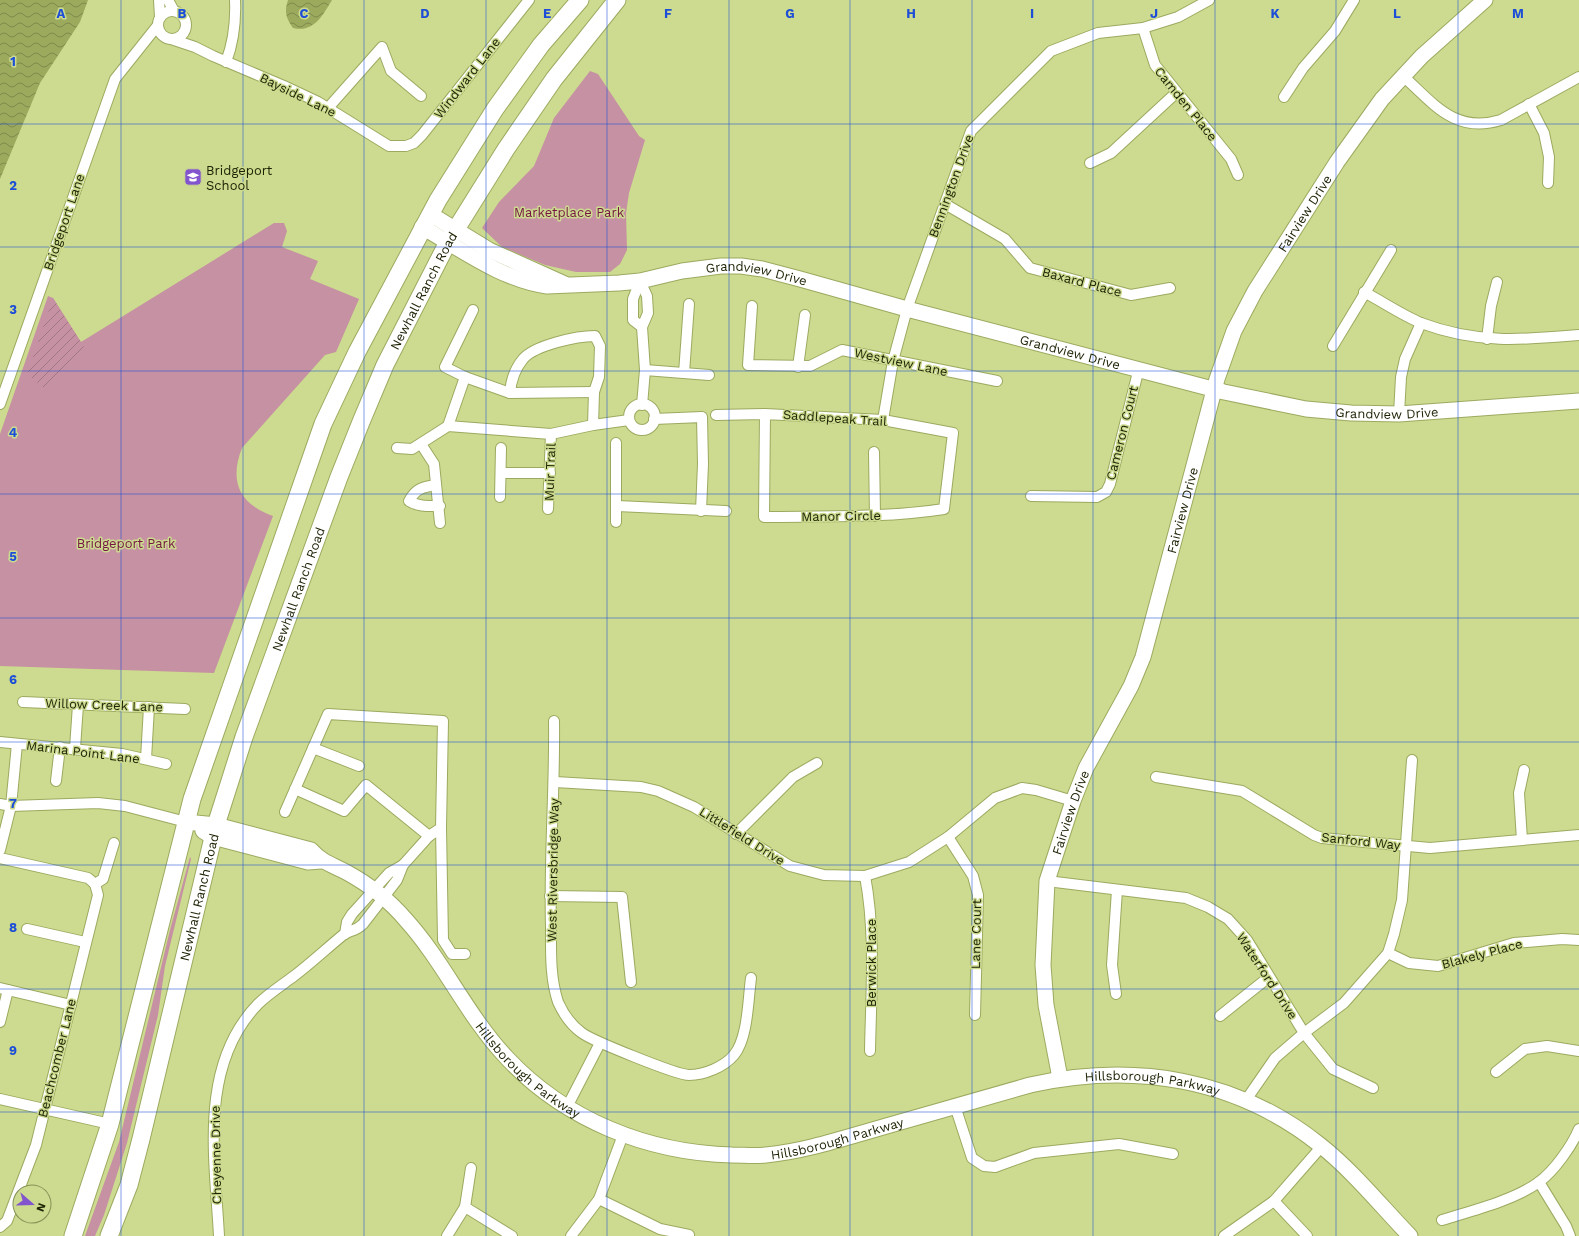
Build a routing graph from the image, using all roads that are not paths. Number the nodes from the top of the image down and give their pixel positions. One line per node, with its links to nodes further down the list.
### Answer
1 (159, 0): 11 (street)
2 (168, 0): 10 (street)
3 (235, 0): 17 (street)
4 (529, 0): 25 (street, Windward Lane)
5 (580, 0): 30 (main road)
6 (617, 0): 31 (main road, Newhall Ranch Road)
7 (1210, 0): 13 (street, Bennington Drive)
8 (1354, 0): 22 (street)
9 (1478, 2): 18 (street, Fairview Drive)
10 (174, 11): 11 (street); 12 (street)
11 (159, 21): 14 (street); 16 (street, Bridgeport Lane)
12 (186, 26): 14 (street); 15 (street)
13 (1143, 28): 20 (street, Camden Place); 29 (street, Bennington Drive)
14 (168, 39): 15 (street, Bayside Lane); 16 (street, Bridgeport Lane)
15 (196, 46): 17 (street, Bayside Lane)
16 (142, 47): 59 (street, Bridgeport Lane)
17 (226, 62): 24 (street, Bayside Lane)
18 (1403, 76): 23 (street); 55 (street, Fairview Drive)
19 (1579, 77): 23 (street)
20 (1176, 93): 26 (street); 27 (street, Camden Place)
21 (421, 96): 24 (street)
22 (1284, 97)
23 (1529, 104): 28 (street)
24 (328, 108): 25 (street, Bayside Lane)
25 (399, 148)
26 (1090, 163)
27 (1238, 175)
28 (1548, 183)
29 (945, 204): 35 (street, Baxard Place); 39 (street, Bennington Drive)
30 (426, 221): 31 (street, Grandview Drive); 113 (main road)
31 (451, 236): 33 (street, Grandview Drive); 115 (main road, Newhall Ranch Road)
32 (1391, 250): 36 (street)
33 (640, 281): 39 (street, Grandview Drive); 43 (street); 43 (street)
34 (1497, 282): 45 (street)
35 (1170, 288)
36 (1364, 292): 42 (street); 46 (street)
37 (689, 304): 51 (street)
38 (752, 306): 48 (street, Westview Lane)
39 (907, 309): 47 (street, Bennington Drive); 49 (street, Grandview Drive)
40 (473, 310): 53 (street)
41 (804, 315): 48 (street)
42 (1420, 323): 45 (street); 62 (street)
43 (642, 327): 50 (street)
44 (1579, 334): 45 (street)
45 (1487, 339)
46 (1333, 346)
47 (893, 361): 48 (street, Westview Lane); 54 (street, Westview Lane); 66 (street, Bennington Drive)
48 (798, 367)
49 (1138, 368): 55 (street, Grandview Drive); 79 (street, Cameron Court)
50 (645, 370): 51 (street); 60 (street)
51 (684, 373): 52 (street)
52 (709, 375)
53 (465, 377): 57 (street); 68 (street)
54 (997, 381)
55 (1215, 389): 62 (street, Grandview Drive); 109 (street, Fairview Drive)
56 (594, 392): 57 (street); 57 (street); 67 (street)
57 (510, 393)
58 (1579, 401): 62 (street, Grandview Drive)
59 (0, 404)
60 (642, 404): 64 (street); 65 (street)
61 (765, 414): 63 (street, Saddlepeak Trail); 66 (street, Saddlepeak Trail); 86 (street, Manor Circle)
62 (1399, 414)
63 (716, 415)
64 (654, 419): 65 (street); 84 (street)
65 (629, 420): 67 (street)
66 (883, 420): 69 (street, Saddlepeak Trail)
67 (593, 425): 70 (street)
68 (448, 426): 70 (street); 72 (street)
69 (953, 433): 86 (street, Manor Circle)
70 (551, 434): 77 (street, Muir Trail)
71 (616, 443): 82 (street)
72 (421, 444): 73 (street); 78 (street)
73 (397, 448)
74 (501, 448): 76 (street)
75 (874, 452): 86 (street)
76 (501, 473): 77 (street); 80 (street)
77 (550, 473): 83 (street, Muir Trail)
78 (436, 485): 81 (street); 81 (street)
79 (1031, 496)
80 (500, 497)
81 (440, 506): 87 (street)
82 (617, 506): 84 (street); 88 (street)
83 (548, 509)
84 (701, 511): 85 (street)
85 (726, 511)
86 (875, 516)
87 (440, 522)
88 (616, 522)
89 (23, 702): 90 (street, Willow Creek Lane)
90 (78, 705): 91 (street, Willow Creek Lane); 97 (street)
91 (149, 707): 92 (street, Willow Creek Lane); 99 (street)
92 (186, 709)
93 (554, 721): 107 (street, West Riversbridge Way)
94 (0, 742): 95 (street, Marina Point Lane)
95 (18, 744): 96 (street, Marina Point Lane); 111 (street)
96 (60, 747): 97 (street, Marina Point Lane); 106 (street)
97 (75, 748): 99 (street, Marina Point Lane)
98 (313, 748): 103 (street); 108 (street); 114 (street)
99 (146, 759): 102 (street, Marina Point Lane)
100 (1412, 760): 122 (street)
101 (817, 763): 116 (street)
102 (166, 764)
103 (359, 766)
104 (1524, 770): 120 (street)
105 (1156, 777): 122 (street, Sanford Way)
106 (56, 782)
107 (555, 782): 116 (street, Littlefield Drive); 130 (street, West Riversbridge Way)
108 (295, 788): 112 (street); 118 (street)
109 (1072, 801): 119 (street, Littlefield Drive); 126 (street, Fairview Drive)
110 (0, 804): 111 (street)
111 (11, 806): 113 (street); 123 (street)
112 (285, 812)
113 (186, 822): 115 (street, Hillsborough Parkway); 158 (main road)
114 (441, 828): 118 (street); 136 (street)
115 (214, 831): 129 (street, Hillsborough Parkway); 172 (main road, Newhall Ranch Road)
116 (736, 834): 125 (street, Littlefield Drive)
117 (1579, 834): 120 (street, Sanford Way)
118 (429, 836): 129 (street)
119 (948, 837): 125 (street, Littlefield Drive); 143 (street, Lane Court)
120 (1522, 840): 122 (street, Sanford Way)
121 (114, 843): 127 (street)
122 (1406, 846): 135 (street)
123 (0, 850)
124 (0, 858): 127 (street)
125 (865, 876): 148 (street, Berwick Place)
126 (1047, 881): 128 (street, Waterford Drive); 151 (street, Fairview Drive)
127 (95, 884): 134 (street, Beachcomber Lane)
128 (1117, 890): 137 (street, Waterford Drive); 141 (street)
129 (379, 894): 132 (street, Cheyenne Drive); 132 (street, Cheyenne Drive); 156 (street, Hillsborough Parkway)
130 (550, 896): 139 (street); 147 (street, West Riversbridge Way)
131 (27, 930): 134 (street)
132 (344, 934): 173 (street, Cheyenne Drive)
133 (1579, 940): 135 (street, Blakely Place)
134 (85, 942): 142 (street, Beachcomber Lane)
135 (1388, 953): 146 (street)
136 (465, 954)
137 (1269, 977): 144 (street); 146 (street, Waterford Drive)
138 (751, 978): 147 (street, West Riversbridge Way)
139 (631, 982)
140 (4, 989): 142 (street); 145 (street)
141 (1116, 994)
142 (71, 1005): 157 (street, Beachcomber Lane)
143 (974, 1015)
144 (1220, 1016)
145 (0, 1022)
146 (1304, 1033): 152 (street, Waterford Drive); 154 (street)
147 (600, 1043): 156 (street)
148 (870, 1051)
149 (1579, 1051): 150 (street)
150 (1496, 1072)
151 (1060, 1078): 154 (street, Hillsborough Parkway); 155 (street, Hillsborough Parkway)
152 (1373, 1088)
153 (0, 1099): 157 (street)
154 (1246, 1100): 161 (street, Hillsborough Parkway)
155 (954, 1106): 160 (street, Hillsborough Parkway); 162 (street)
156 (567, 1107): 160 (street, Hillsborough Parkway)
157 (45, 1109): 158 (street); 169 (street, Beachcomber Lane)
158 (110, 1124): 171 (main road)
159 (1579, 1129): 164 (street)
160 (623, 1135): 165 (street)
161 (1322, 1146): 166 (street); 179 (street, Hillsborough Parkway)
162 (1172, 1154)
163 (471, 1168): 167 (street)
164 (1539, 1182): 168 (street); 180 (street)
165 (599, 1199): 170 (street); 176 (street)
166 (1274, 1201): 177 (street); 178 (street)
167 (465, 1207): 174 (street); 175 (street)
168 (1442, 1220)
169 (0, 1227)
170 (689, 1235)
171 (74, 1236)
172 (109, 1236)
173 (219, 1236)
174 (447, 1236)
175 (512, 1236)
176 (571, 1236)
177 (1224, 1236)
178 (1307, 1236)
179 (1410, 1236)
180 (1570, 1236)

